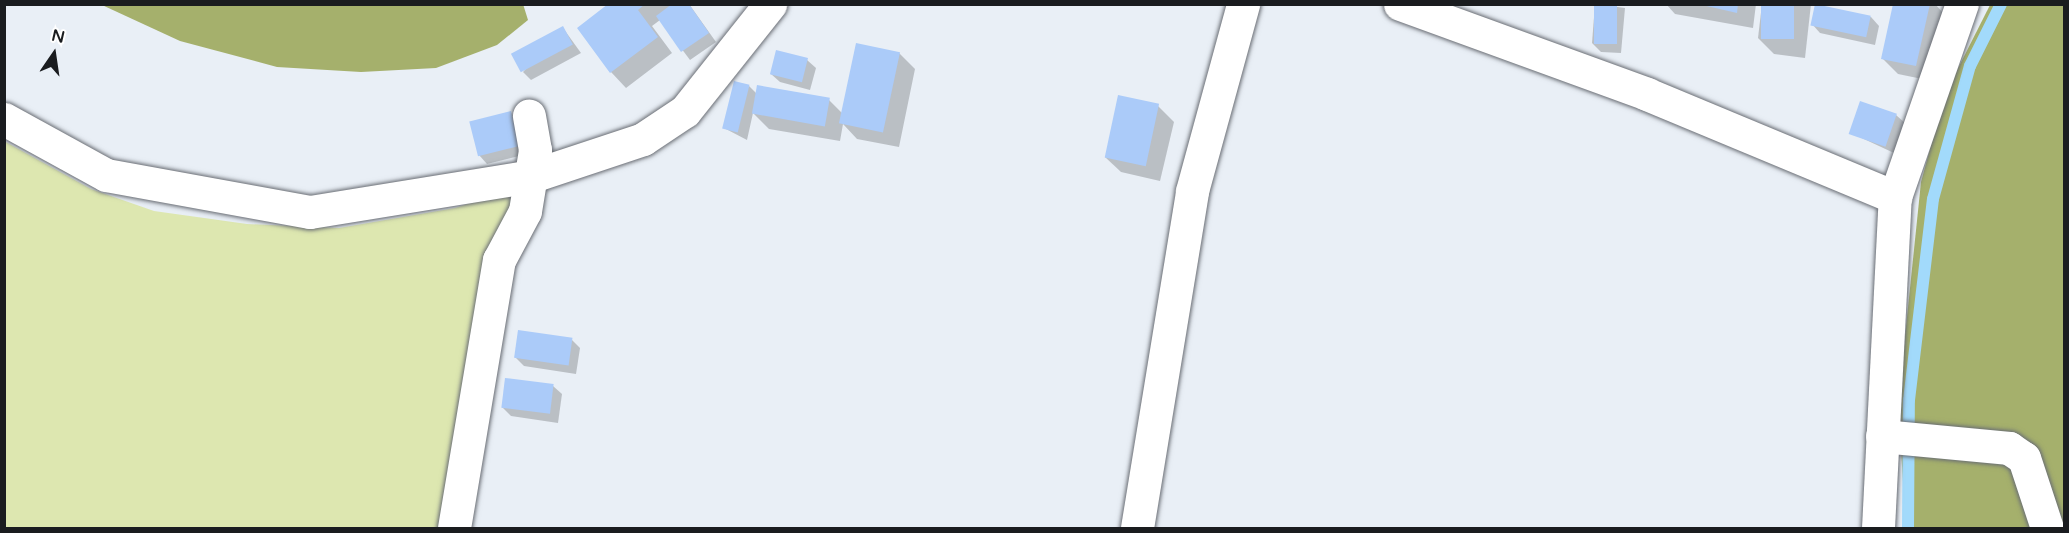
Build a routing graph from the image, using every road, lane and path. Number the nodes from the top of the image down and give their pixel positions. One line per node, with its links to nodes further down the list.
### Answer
1 (770, 4): 7 (street)
2 (1243, 4): 11 (street)
3 (1400, 4): 8 (street)
4 (1962, 4): 8 (street)
5 (529, 116): 7 (street)
6 (4, 119): 7 (street)
7 (532, 176): 10 (street)
8 (1895, 197): 9 (street)
9 (1882, 436): 12 (street); 13 (street)
10 (454, 528)
11 (1137, 528)
12 (1878, 528)
13 (2047, 528)

